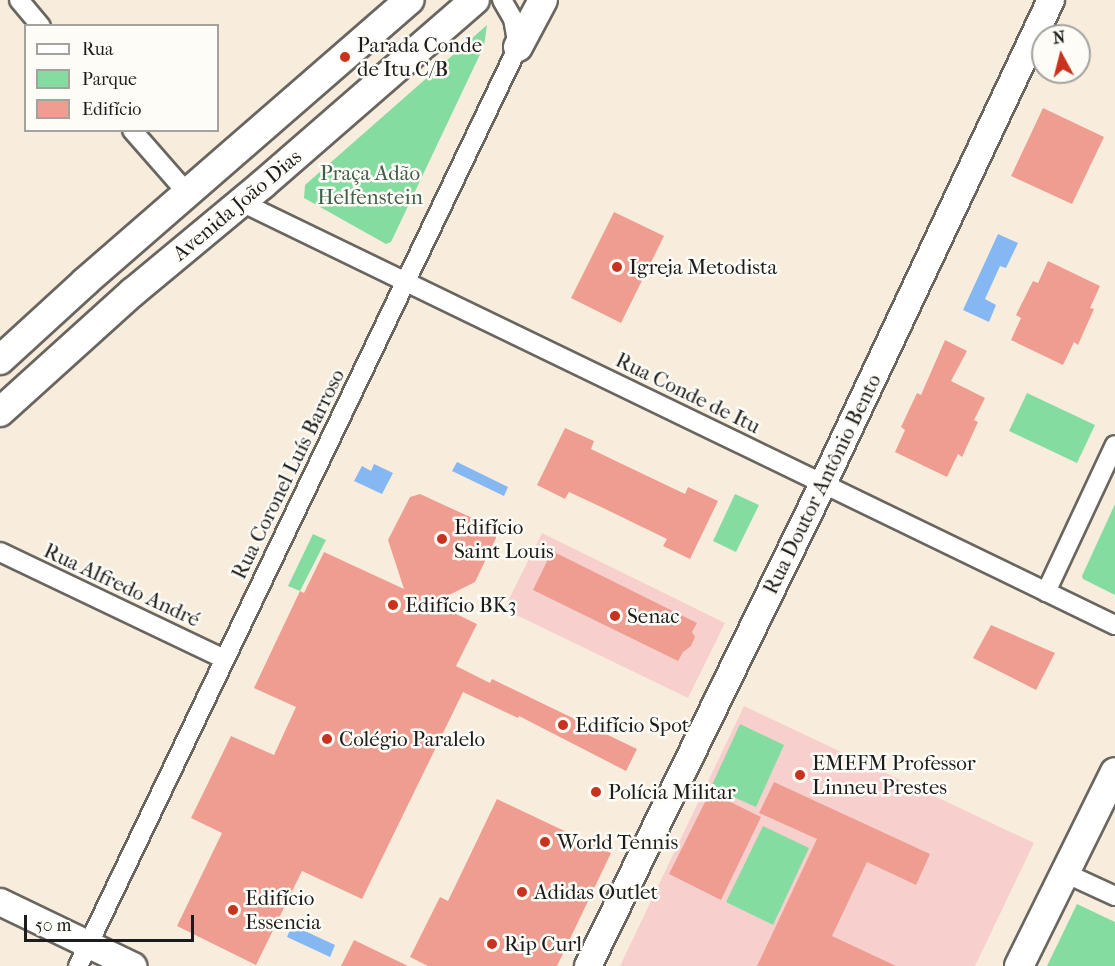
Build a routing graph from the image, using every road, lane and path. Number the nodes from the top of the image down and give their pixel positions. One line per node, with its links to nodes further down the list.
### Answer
1 (19, 0): 7 (street)
2 (410, 0): 10 (main road, Avenida João Dias)
3 (475, 0): 11 (main road, Avenida João Dias)
4 (502, 0): 8 (street)
5 (543, 0): 8 (main road)
6 (1051, 0): 16 (street, Rua Doutor Antônio Bento)
7 (39, 24)
8 (518, 46): 12 (street, Rua Coronel Luís Barroso)
9 (134, 132): 10 (street)
10 (188, 194): 13 (main road, Avenida João Dias)
11 (241, 202): 12 (street, Rua Conde de Itu); 14 (main road, Avenida João Dias)
12 (406, 282): 16 (street, Rua Conde de Itu); 20 (street, Rua Coronel Luís Barroso)
13 (0, 360)
14 (0, 412)
15 (1115, 445): 18 (street)
16 (823, 484): 18 (street, Rua Conde de Itu); 27 (street, Rua Doutor Antônio Bento)
17 (0, 552): 20 (street, Rua Alfredo André)
18 (1046, 592): 19 (street, Rua Conde de Itu)
19 (1115, 625)
20 (224, 659): 25 (street, Rua Coronel Luís Barroso)
21 (1115, 772): 22 (main road)
22 (1065, 873): 23 (street); 28 (main road)
23 (1115, 896)
24 (0, 902): 25 (street)
25 (84, 955): 26 (street)
26 (133, 966)
27 (588, 966)
28 (1019, 966)

